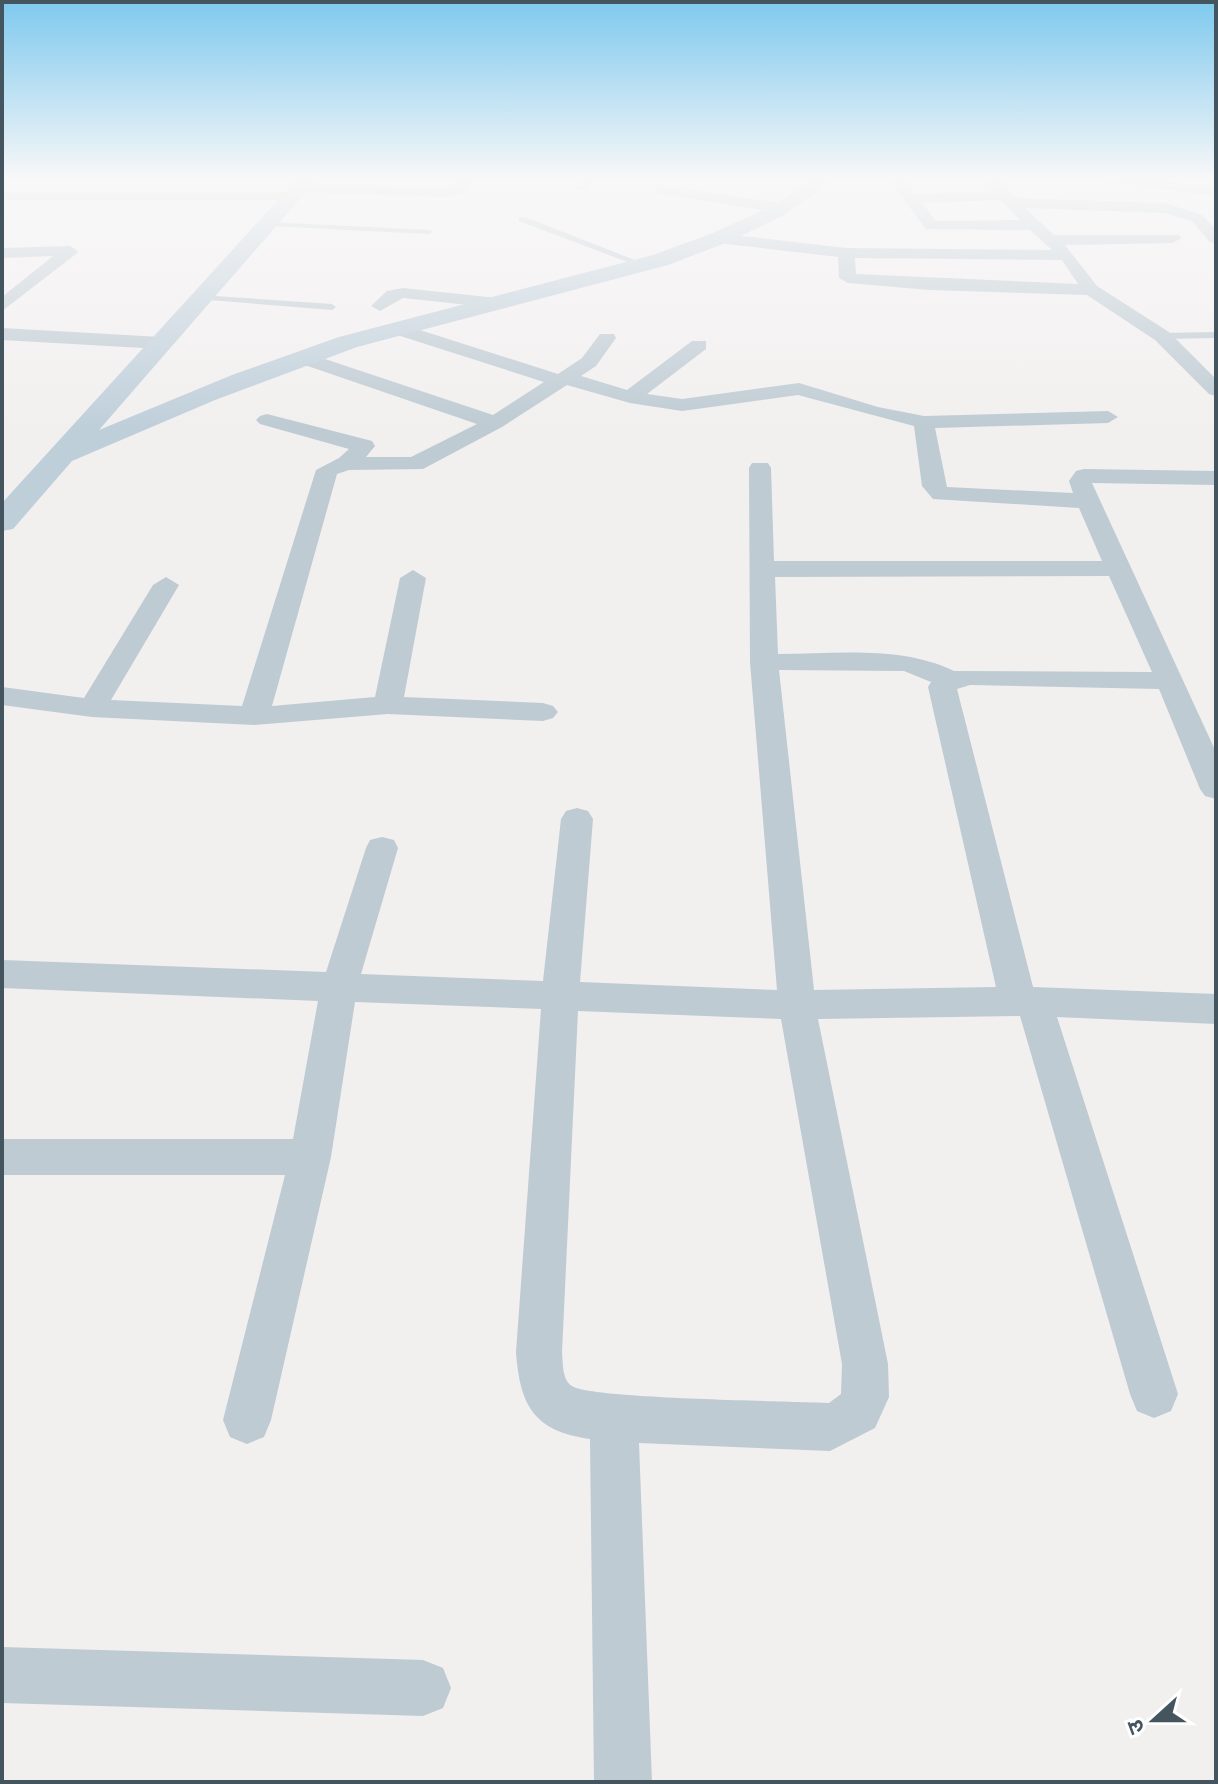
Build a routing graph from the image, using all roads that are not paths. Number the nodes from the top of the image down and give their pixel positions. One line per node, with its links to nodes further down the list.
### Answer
1 (57, 261): 11 (street)
2 (230, 261): 9 (street)
3 (634, 261): 7 (lane)
4 (649, 261): 7 (street)
5 (847, 261): 8 (street)
6 (1071, 261): 8 (street)
7 (641, 264): 10 (street)
8 (1091, 290): 17 (street)
9 (200, 297): 13 (lane); 19 (street)
10 (497, 303): 12 (street); 14 (street)
11 (2, 306)
12 (380, 306)
13 (332, 307)
14 (398, 329): 21 (street); 22 (street)
15 (2, 334): 19 (street)
16 (1216, 335): 17 (lane)
17 (1162, 336): 23 (street)
18 (607, 338): 22 (street)
19 (161, 343): 29 (street)
20 (699, 345): 24 (street)
21 (303, 358): 28 (street); 29 (street)
22 (562, 380): 24 (street); 28 (street)
23 (1216, 390)
24 (630, 397): 27 (street)
25 (1108, 417): 27 (street)
26 (267, 420): 30 (street)
27 (924, 422): 33 (street)
28 (495, 423): 30 (street)
29 (66, 454): 34 (street)
30 (347, 463): 48 (street)
31 (760, 468): 36 (street)
32 (1216, 478): 33 (street)
33 (1088, 501): 35 (street)
34 (2, 522)
35 (1117, 568): 36 (street); 41 (street)
36 (762, 569): 39 (street)
37 (413, 578): 43 (street)
38 (166, 585): 44 (street)
39 (764, 662): 40 (street); 56 (street)
40 (950, 680): 41 (street); 55 (street)
41 (1167, 681): 46 (street)
42 (2, 696): 44 (street)
43 (388, 705): 45 (street); 48 (street)
44 (92, 708): 48 (street)
45 (543, 712)
46 (1186, 713): 47 (street); 49 (street)
47 (1216, 715)
48 (254, 716)
49 (1216, 789)
50 (577, 819): 54 (street)
51 (382, 848): 53 (street)
52 (2, 974): 53 (street)
53 (339, 988): 54 (street); 58 (street)
54 (560, 997): 56 (street); 61 (street)
55 (1026, 1001): 56 (street); 57 (street); 60 (street)
56 (797, 1005): 61 (street)
57 (1216, 1009)
58 (310, 1157): 59 (street); 62 (street)
59 (5, 1164)
60 (1154, 1394)
61 (614, 1418): 65 (street)
62 (247, 1420)
63 (2, 1675): 64 (street)
64 (423, 1688)
65 (623, 1782)

